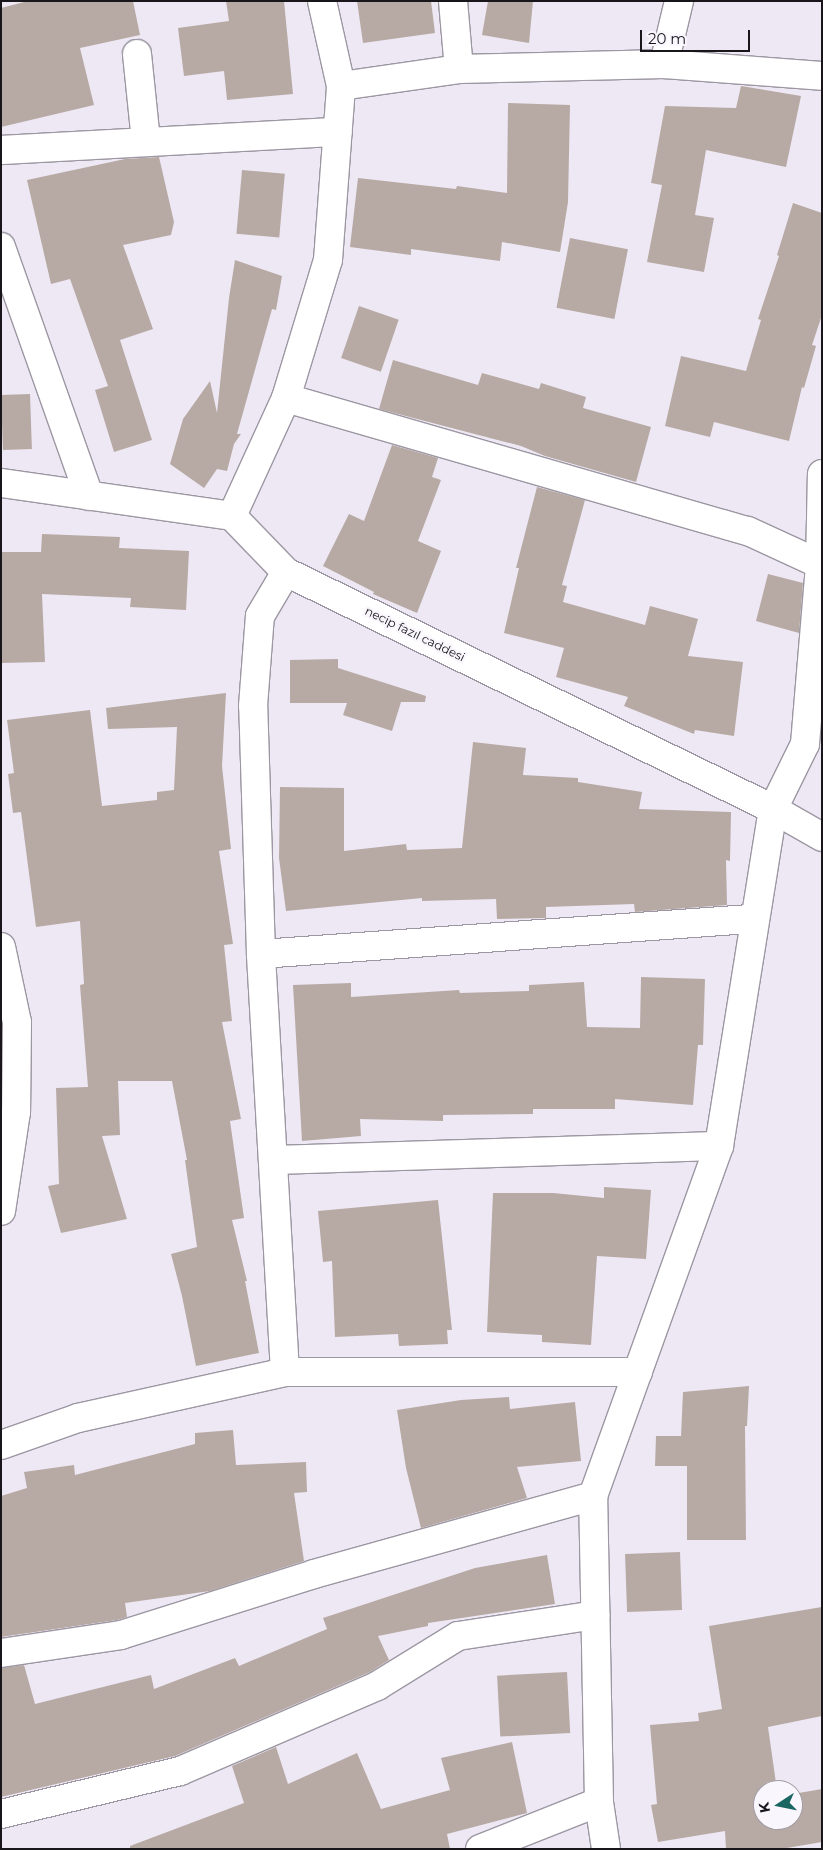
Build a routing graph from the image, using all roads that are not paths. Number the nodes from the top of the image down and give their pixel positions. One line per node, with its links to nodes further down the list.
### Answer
1 (322, 1): 8 (street)
2 (453, 1): 6 (street)
3 (680, 1): 5 (street)
4 (137, 54): 10 (street)
5 (664, 64): 6 (street); 7 (street)
6 (459, 68): 8 (street)
7 (822, 76)
8 (341, 86): 9 (street)
9 (338, 132): 10 (street); 13 (street)
10 (146, 141): 11 (street)
11 (1, 150)
12 (1, 246): 16 (street)
13 (286, 398): 17 (street); 18 (street)
14 (822, 474): 18 (street)
15 (1, 484): 16 (street)
16 (89, 496): 17 (street)
17 (232, 516): 19 (street, necip fazıl caddesi)
18 (821, 565): 20 (street)
19 (286, 572): 20 (street, necip fazıl caddesi); 24 (street)
20 (773, 809): 21 (street, necip fazıl caddesi); 22 (street)
21 (822, 837)
22 (755, 919): 24 (street); 25 (street)
23 (1, 947): 27 (street)
24 (261, 954): 26 (street)
25 (719, 1146): 26 (street); 29 (street)
26 (273, 1160): 28 (street)
27 (1, 1210)
28 (285, 1372): 29 (street); 30 (street)
29 (638, 1372): 31 (street)
30 (1, 1446)
31 (593, 1496): 32 (street); 33 (street)
32 (595, 1615): 34 (street); 35 (street)
33 (1, 1653)
34 (599, 1802): 36 (street); 37 (street)
35 (1, 1814)
36 (480, 1849)
37 (606, 1849)

